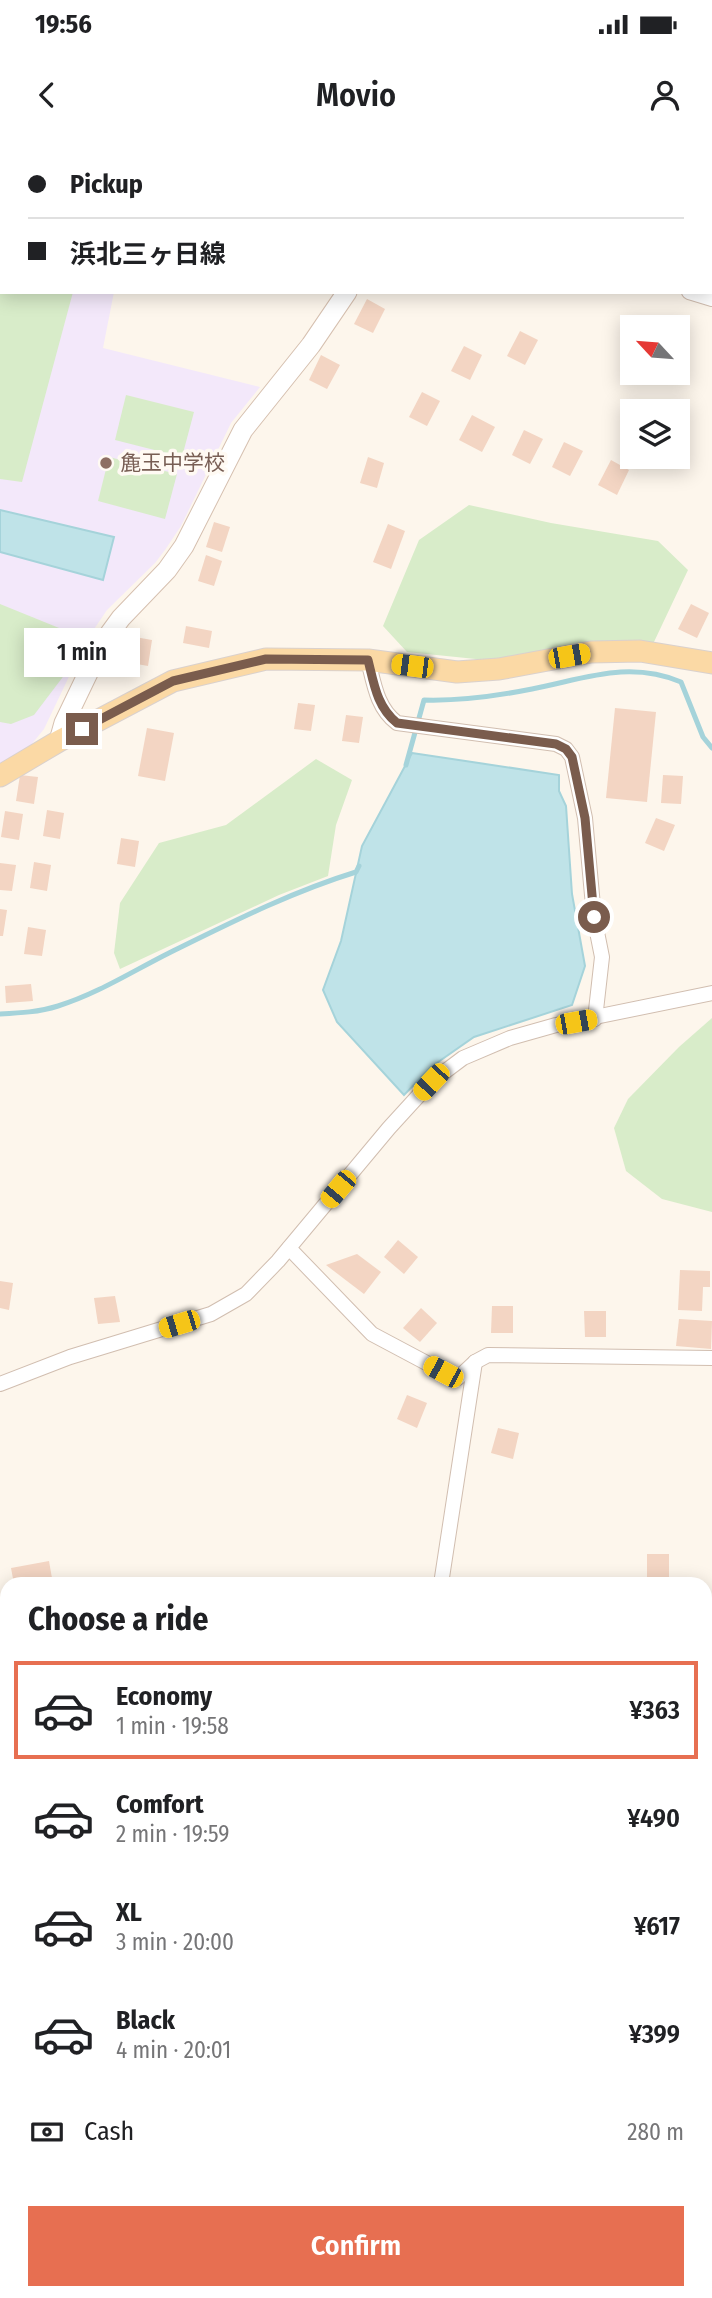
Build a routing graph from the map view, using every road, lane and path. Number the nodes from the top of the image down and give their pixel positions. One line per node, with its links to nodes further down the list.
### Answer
1 (345, 294): 4 (street)
2 (368, 660): 3 (main road); 4 (main road); 7 (street)
3 (712, 663)
4 (59, 741): 5 (main road)
5 (0, 776)
6 (712, 993): 7 (street)
7 (595, 1019): 8 (street)
8 (289, 1248): 10 (street); 11 (street)
9 (712, 1358): 10 (street)
10 (475, 1362): 12 (street)
11 (0, 1384)
12 (442, 1577)

